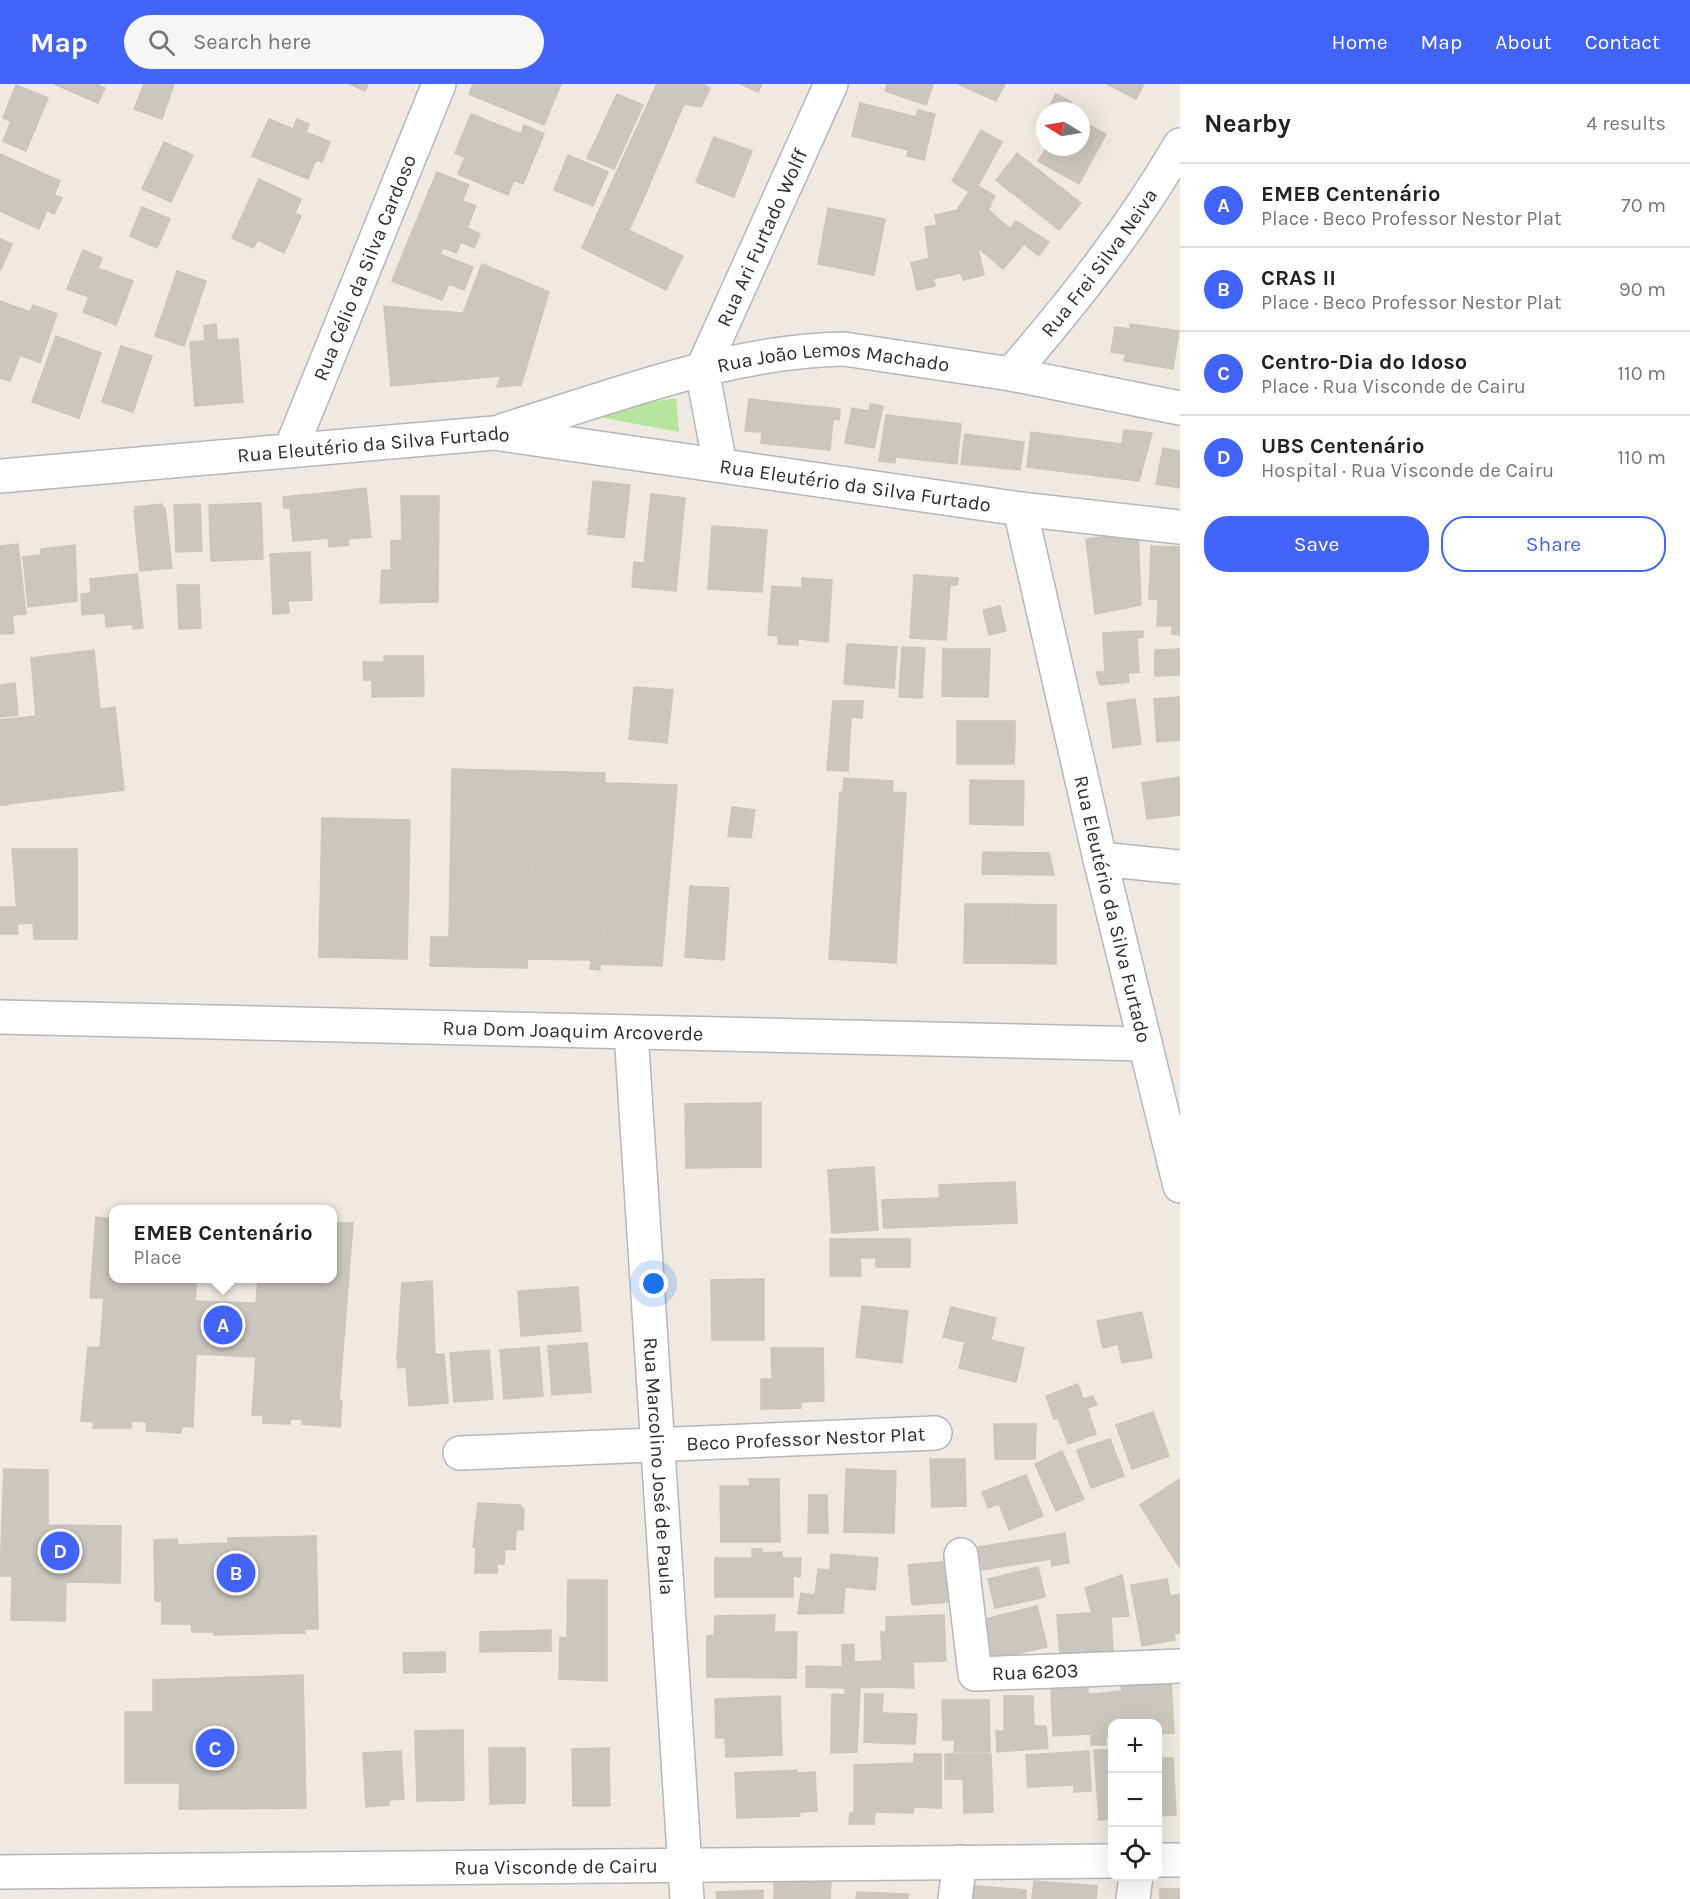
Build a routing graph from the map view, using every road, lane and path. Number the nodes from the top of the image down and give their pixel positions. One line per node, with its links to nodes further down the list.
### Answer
1 (439, 84): 8 (street, Rua Célio da Silva Cardoso)
2 (831, 84): 4 (street, Rua Ari Furtado Wolff)
3 (1180, 145): 5 (street, Rua Frei Silva Neiva)
4 (702, 370): 5 (street, Rua João Lemos Machado); 7 (street, Rua João Lemos Machado); 9 (street)
5 (1011, 374): 6 (street, Rua João Lemos Machado)
6 (1180, 408)
7 (494, 433): 8 (street, Rua Eleutério da Silva Furtado); 9 (street, Rua Eleutério da Silva Furtado)
8 (290, 451): 10 (street, Rua Eleutério da Silva Furtado)
9 (720, 465): 11 (street, Rua Eleutério da Silva Furtado)
10 (0, 476)
11 (1020, 509): 12 (street); 13 (street, Rua Eleutério da Silva Furtado)
12 (1180, 527)
13 (1100, 859): 14 (street); 17 (street, Rua Eleutério da Silva Furtado)
14 (1180, 867)
15 (0, 1017): 16 (street, Rua Dom Joaquim Arcoverde)
16 (631, 1032): 17 (street, Rua Dom Joaquim Arcoverde); 20 (street, Rua Marcolino José de Paula)
17 (1145, 1044): 18 (street, Rua Eleutério da Silva Furtado)
18 (1180, 1186)
19 (935, 1433): 20 (street, Beco Professor Nestor Plat)
20 (659, 1444): 21 (street, Beco Professor Nestor Plat); 28 (street, Rua Marcolino José de Paula)
21 (460, 1453)
22 (961, 1555): 23 (street, Rua 6203)
23 (1180, 1665)
24 (1162, 1860): 25 (street)
25 (1180, 1860)
26 (1108, 1861): 27 (street, Rua Visconde de Cairu)
27 (960, 1862): 28 (street, Rua Visconde de Cairu); 32 (street)
28 (685, 1865): 29 (street, Rua Visconde de Cairu); 31 (street, Rua Marcolino José de Paula)
29 (0, 1872)
30 (1135, 1881): 33 (street)
31 (687, 1899)
32 (955, 1899)
33 (1133, 1899)

